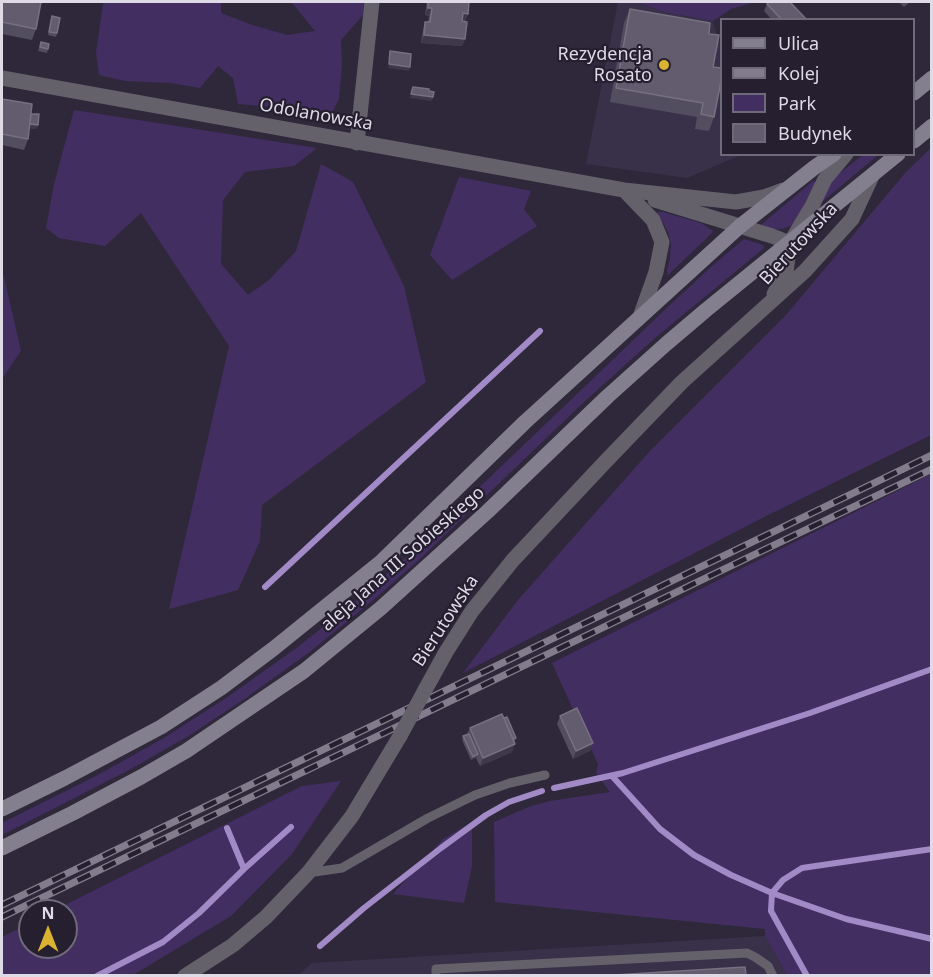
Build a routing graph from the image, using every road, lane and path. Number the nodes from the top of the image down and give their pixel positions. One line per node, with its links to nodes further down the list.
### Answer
1 (372, 2): 7 (street)
2 (2, 78): 7 (street, Odolanowska)
3 (932, 78): 4 (main road)
4 (915, 92)
5 (932, 126): 6 (main road)
6 (915, 140)
7 (357, 143): 13 (street, Odolanowska)
8 (831, 156): 12 (main road, aleja Jana III Sobieskiego)
9 (844, 156): 15 (street)
10 (896, 156): 11 (main road, aleja Jana III Sobieskiego)
11 (872, 176): 15 (main road, aleja Jana III Sobieskiego); 17 (street, Bierutowska)
12 (789, 188): 13 (street, Odolanowska); 14 (main road, aleja Jana III Sobieskiego)
13 (624, 190): 14 (street, Odolanowska); 18 (street)
14 (740, 227): 16 (street, Odolanowska); 18 (main road, aleja Jana III Sobieskiego)
15 (802, 229): 16 (main road, aleja Jana III Sobieskiego)
16 (790, 243): 17 (street, Bierutowska); 21 (main road, aleja Jana III Sobieskiego)
17 (768, 304): 22 (street, Bierutowska, bridge)
18 (640, 317): 20 (main road, aleja Jana III Sobieskiego)
19 (545, 775): 22 (lane)
20 (2, 809)
21 (2, 848)
22 (308, 873): 23 (street, Bierutowska)
23 (185, 975)
24 (436, 975): 25 (lane)
25 (773, 975)

